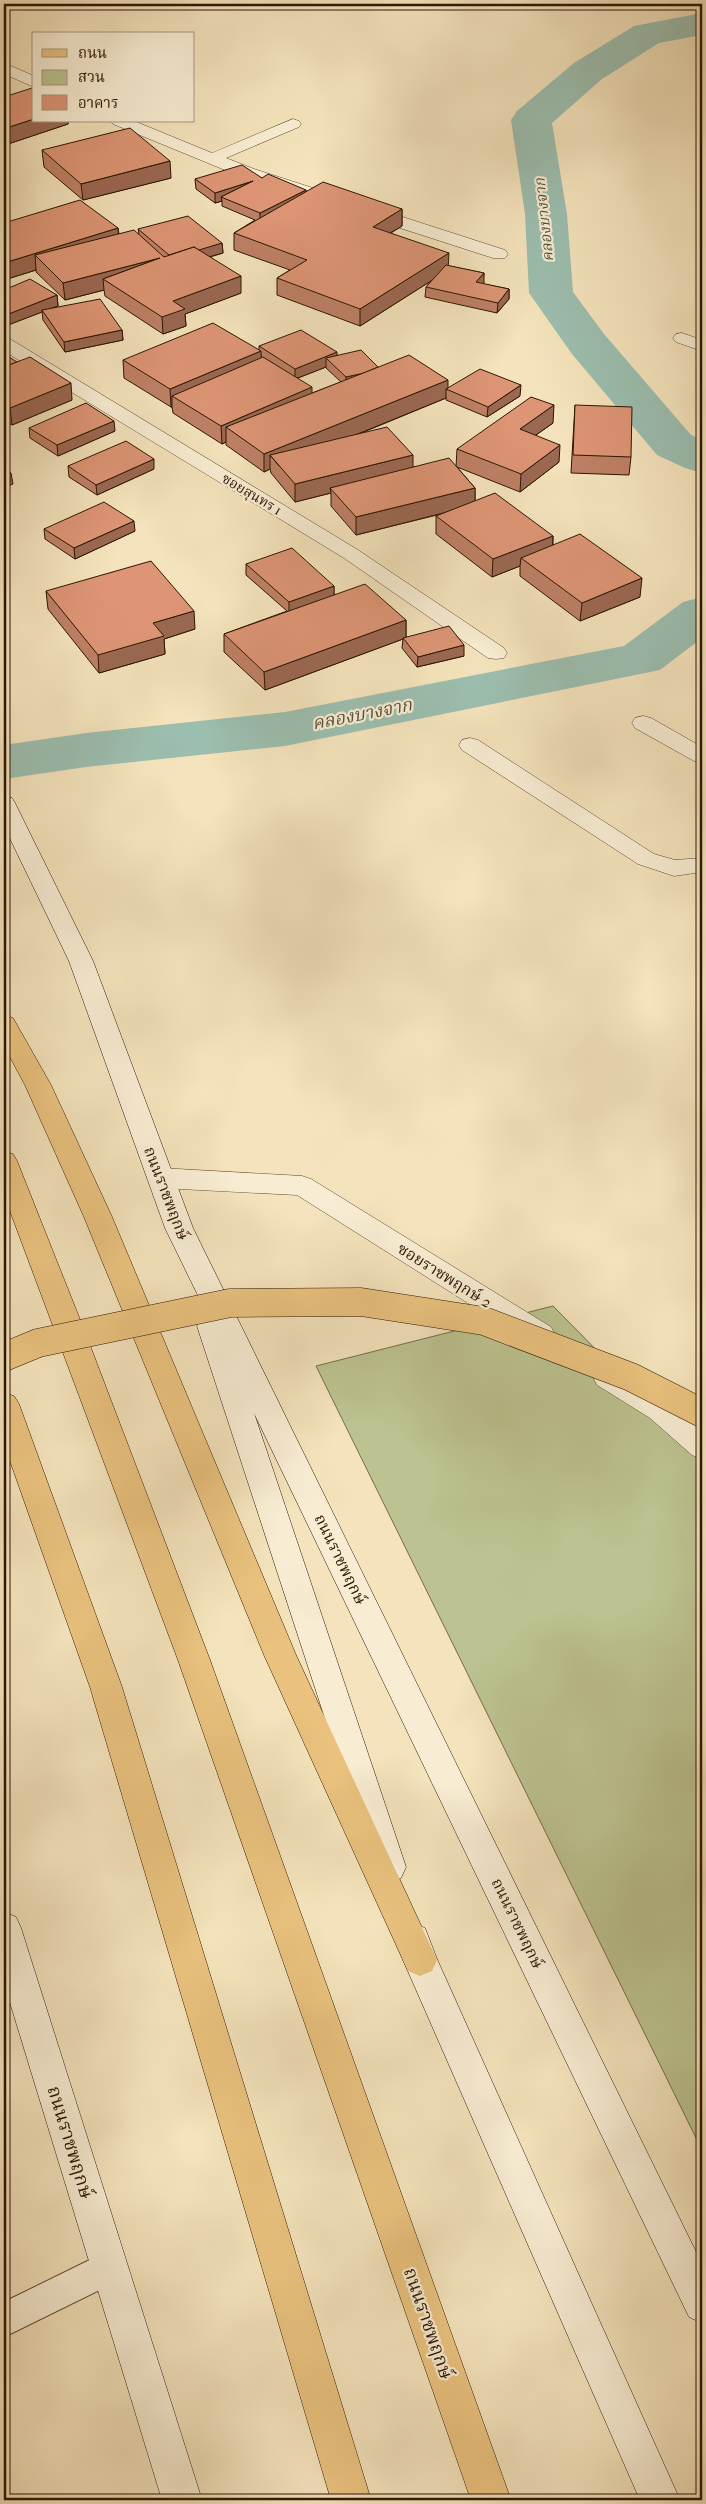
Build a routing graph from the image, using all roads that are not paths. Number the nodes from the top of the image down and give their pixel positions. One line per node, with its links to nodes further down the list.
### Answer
1 (4, 68): 2 (main road)
2 (32, 81)
3 (122, 122): 5 (main road)
4 (292, 124): 5 (main road)
5 (213, 158): 6 (main road)
6 (499, 254)
7 (682, 338): 9 (main road)
8 (4, 343): 10 (main road, ซอยสุนทร 1)
9 (702, 346)
10 (496, 653)
11 (643, 724): 13 (main road)
12 (470, 745): 15 (main road)
13 (702, 756)
14 (4, 803): 18 (main road, ถนนราชพฤกษ์)
15 (702, 865)
16 (4, 1024): 25 (main road)
17 (4, 1161): 31 (main road, ถนนราชพฤกษ์)
18 (160, 1178): 19 (main road, ถนนราชพฤกษ์); 23 (main road, ซอยราชพฤกษ์ 2)
19 (179, 1228): 25 (main road); 27 (main road, ถนนราชพฤกษ์)
20 (4, 1357): 22 (main road, bridge)
21 (4, 1404): 30 (main road)
22 (702, 1413)
23 (702, 1447)
24 (4, 1928): 26 (main road, ถนนราชพฤกษ์)
25 (420, 1960): 32 (main road)
26 (110, 2267): 28 (lane); 29 (main road, ถนนราชพฤกษ์)
27 (702, 2304)
28 (4, 2320)
29 (182, 2500)
30 (351, 2500)
31 (492, 2500)
32 (660, 2500)

